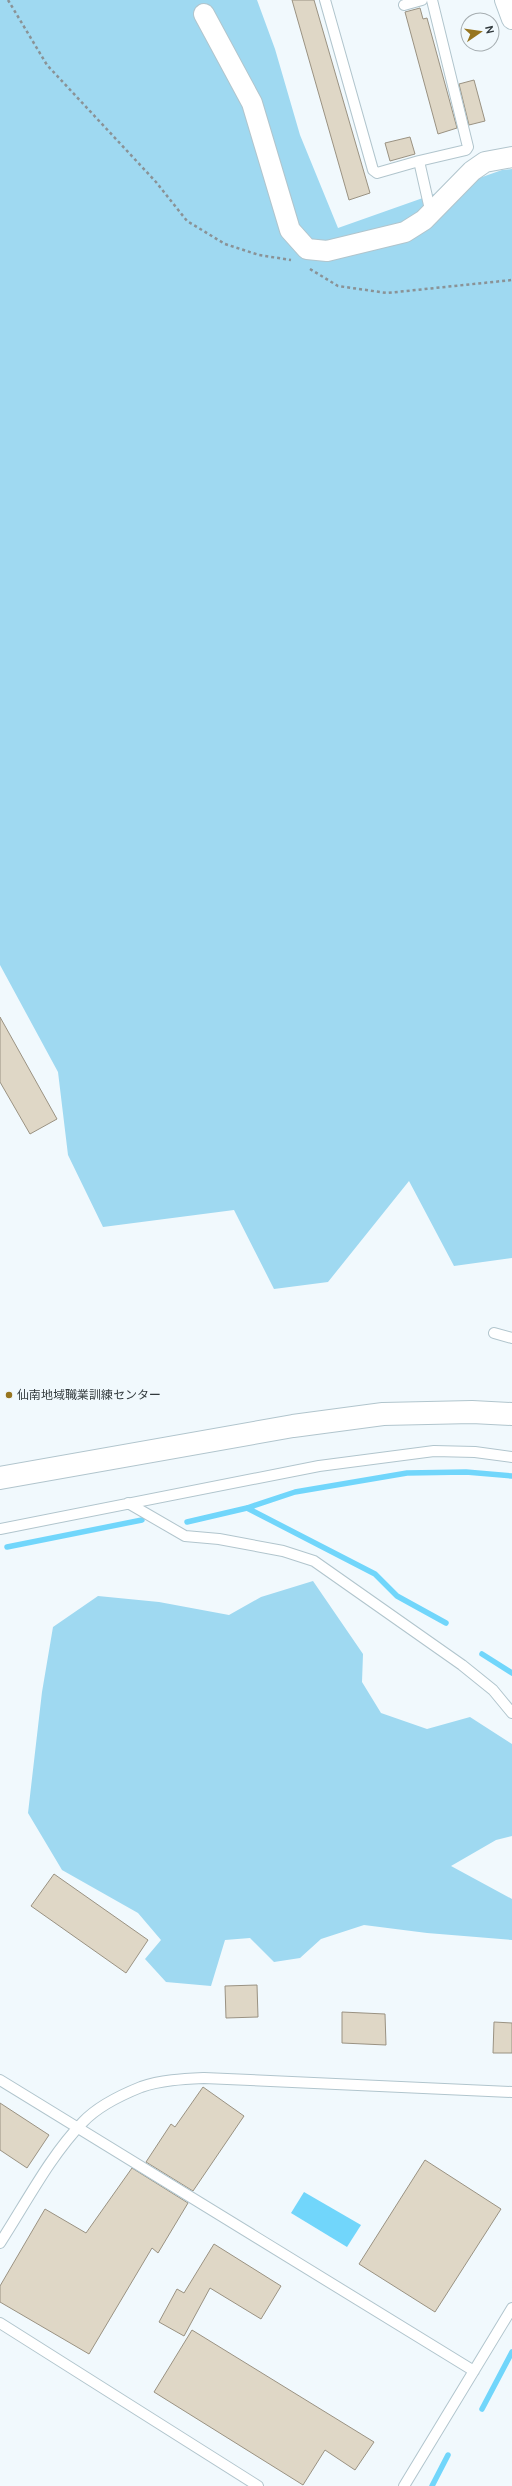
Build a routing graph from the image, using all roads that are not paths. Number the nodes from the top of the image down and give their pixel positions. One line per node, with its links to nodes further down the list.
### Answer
1 (325, 0): 9 (lane)
2 (422, 0): 5 (lane)
3 (432, 0): 9 (lane)
4 (505, 0): 7 (street)
5 (404, 5)
6 (204, 14): 10 (street)
7 (512, 19)
8 (512, 157): 10 (street)
9 (419, 162): 10 (lane)
10 (431, 214)
11 (494, 1333): 12 (lane)
12 (512, 1338)
13 (512, 1414): 15 (street)
14 (512, 1457): 16 (lane)
15 (0, 1478)
16 (128, 1503): 17 (lane); 18 (lane)
17 (0, 1529)
18 (512, 1712)
19 (0, 2080): 21 (lane)
20 (512, 2092): 21 (lane)
21 (78, 2128): 22 (lane); 25 (lane)
22 (0, 2243)
23 (512, 2308): 25 (lane)
24 (0, 2323): 26 (lane)
25 (474, 2371): 27 (lane)
26 (258, 2486)
27 (404, 2486)

